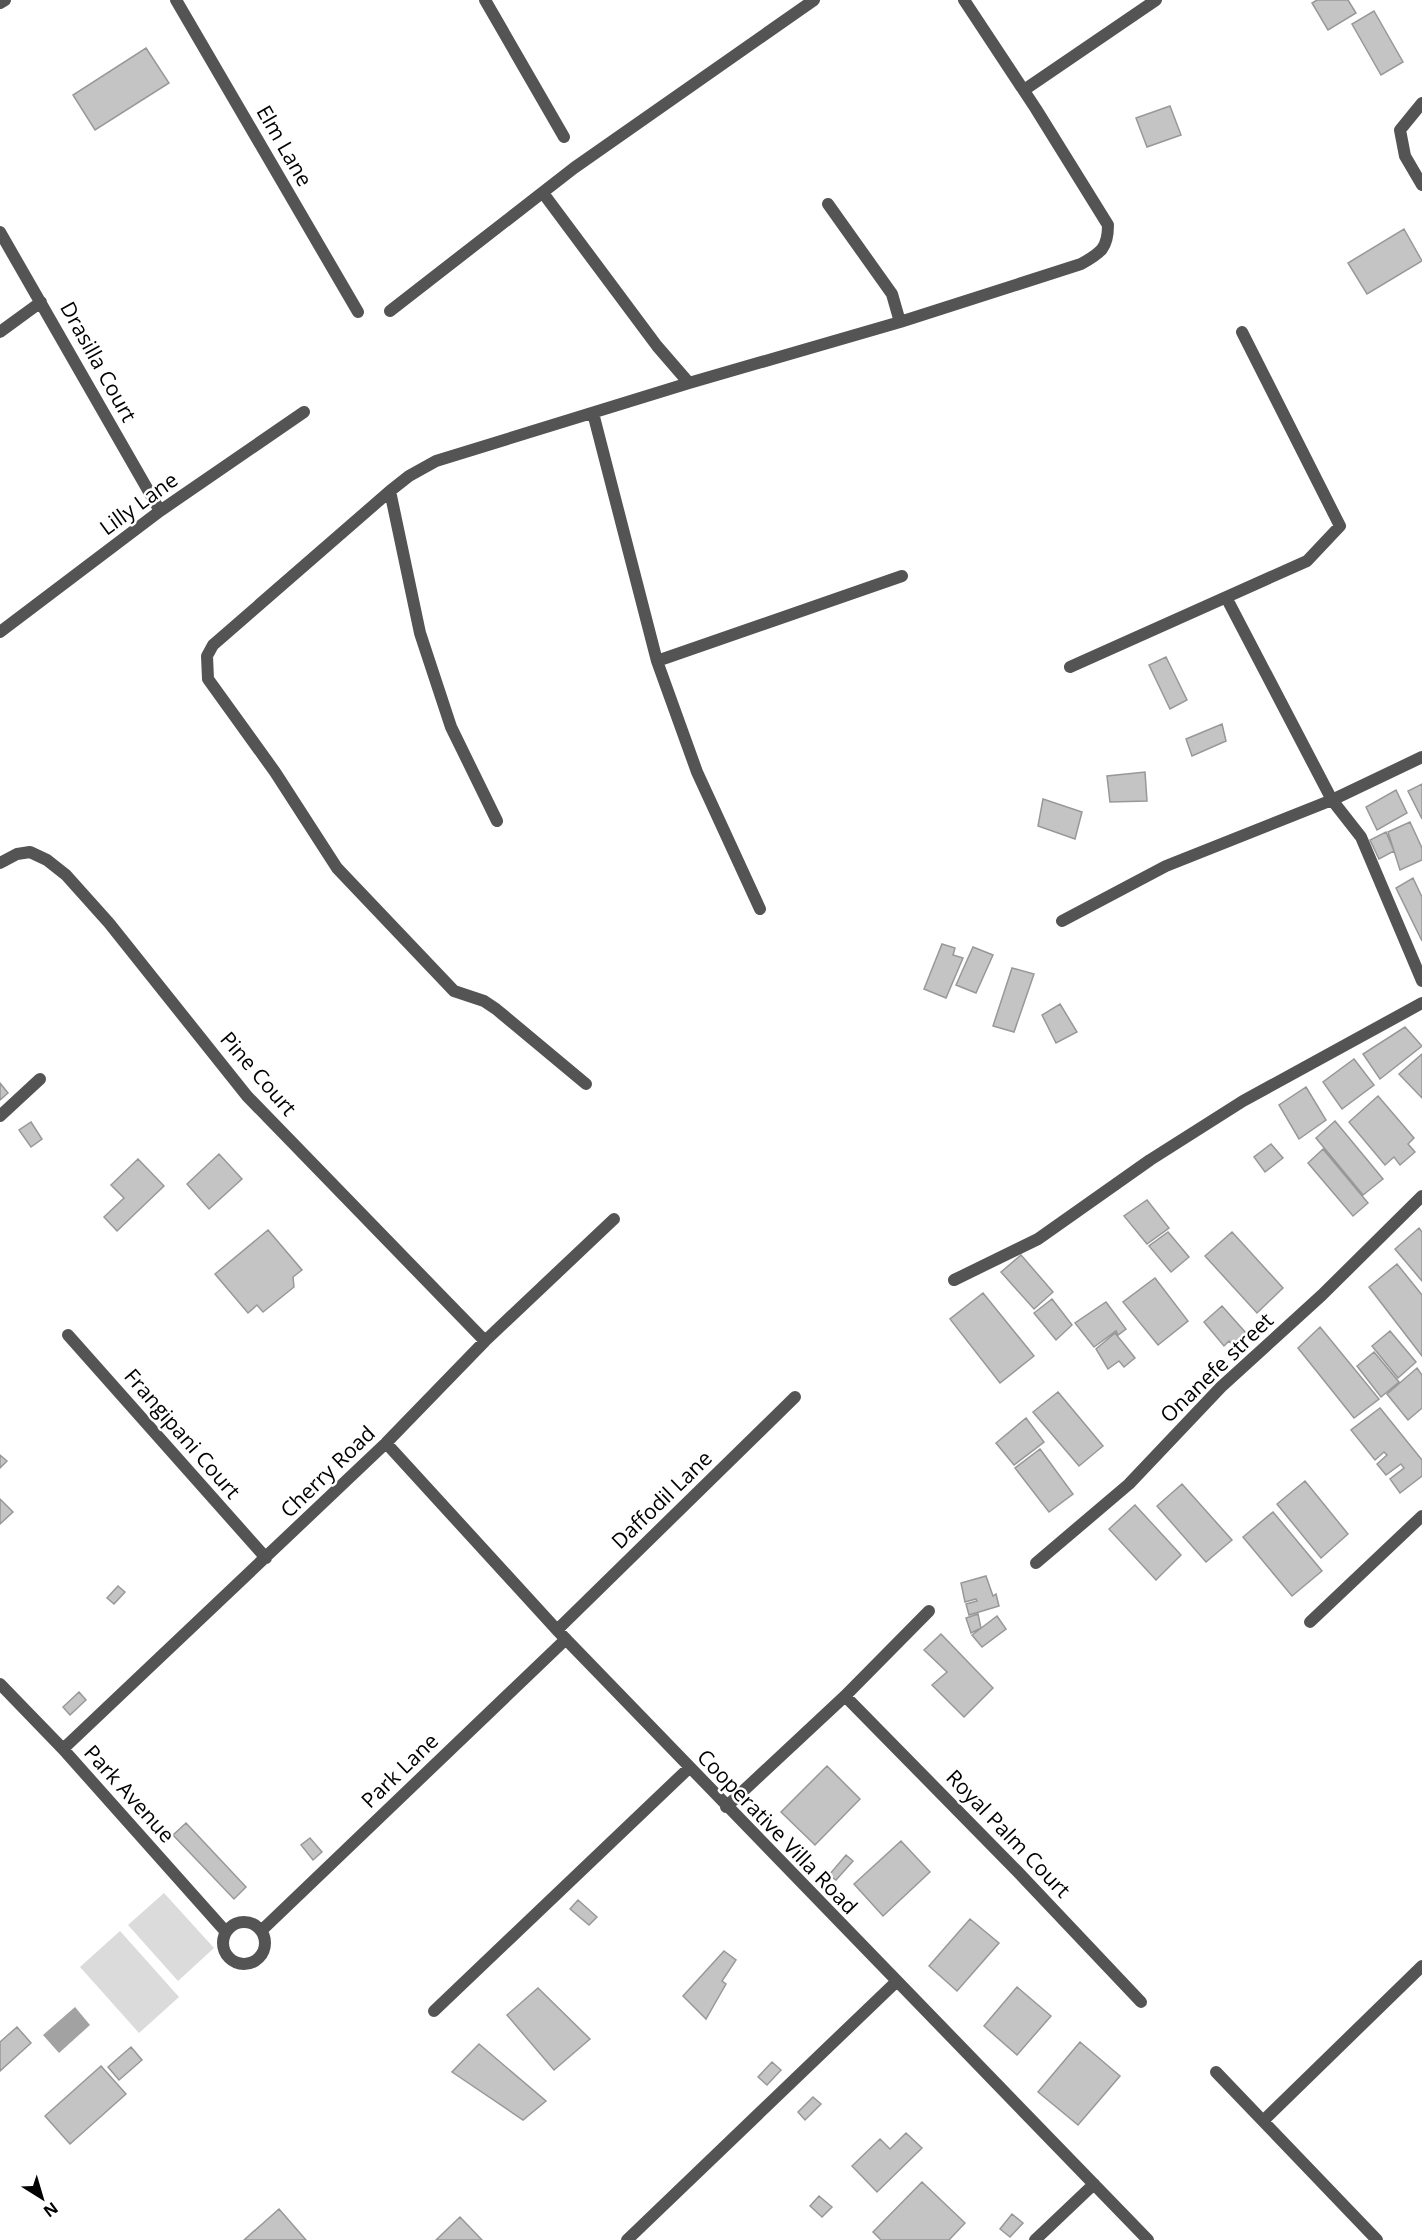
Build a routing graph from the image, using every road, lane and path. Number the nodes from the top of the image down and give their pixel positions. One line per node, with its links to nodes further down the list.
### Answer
1 (5, 0): 7 (street)
2 (176, 0): 17 (street, Elm Lane)
3 (485, 0): 10 (street)
4 (814, 0): 12 (street)
5 (964, 0): 8 (street)
6 (1156, 0): 8 (street)
7 (0, 3)
8 (1024, 90): 18 (street)
9 (1422, 103): 11 (street)
10 (564, 137)
11 (1422, 185)
12 (543, 193): 16 (street); 21 (street)
13 (828, 204): 18 (street)
14 (0, 232): 15 (street, Drasilla Court)
15 (41, 302): 19 (street); 25 (street, Drasilla Court)
16 (390, 311)
17 (358, 312)
18 (900, 322): 21 (street)
19 (0, 332)
20 (1242, 332): 27 (street)
21 (689, 383): 23 (street)
22 (304, 412): 25 (street, Lilly Lane)
23 (593, 413): 24 (street); 29 (street)
24 (390, 491): 33 (street); 40 (street)
25 (160, 511): 28 (street, Lilly Lane)
26 (903, 576): 29 (street)
27 (1227, 599): 30 (street); 32 (street)
28 (0, 632)
29 (657, 661): 35 (street)
30 (1070, 667)
31 (1422, 758): 32 (street)
32 (1332, 800): 36 (street); 37 (street)
33 (497, 821)
34 (0, 863): 46 (street, Pine Court)
35 (760, 909)
36 (1062, 921)
37 (1422, 981)
38 (1422, 1003): 44 (street)
39 (40, 1080): 41 (street)
40 (586, 1084)
41 (0, 1116)
42 (1422, 1196): 51 (street, Onanefe street)
43 (614, 1219): 46 (street, Cherry Road)
44 (954, 1280)
45 (68, 1335): 50 (street, Frangipani Court)
46 (485, 1341): 48 (street, Cherry Road)
47 (795, 1397): 54 (street, Daffodil Lane)
48 (386, 1443): 50 (street, Cherry Road); 54 (street, Cooperative Villa Road)
49 (1422, 1516): 53 (street)
50 (266, 1558): 57 (street, Cherry Road)
51 (1036, 1563)
52 (929, 1611): 56 (street)
53 (1310, 1622)
54 (561, 1635): 58 (street, Cooperative Villa Road); 60 (street, Park Lane)
55 (0, 1684): 57 (street, Park Avenue)
56 (845, 1696): 59 (street); 64 (street, Royal Palm Court)
57 (63, 1749): 61 (street, Park Avenue)
58 (689, 1768): 59 (street, Cooperative Villa Road); 65 (street)
59 (726, 1807): 63 (street, Cooperative Villa Road)
60 (261, 1930): 61 (street); 61 (street)
61 (226, 1932)
62 (1422, 1966): 67 (street)
63 (896, 1982): 68 (street, Cooperative Villa Road); 69 (street)
64 (1141, 2002)
65 (434, 2011)
66 (1216, 2072): 67 (street)
67 (1263, 2121): 72 (street)
68 (1094, 2184): 70 (street); 71 (street, Cooperative Villa Road)
69 (627, 2240)
70 (1035, 2240)
71 (1148, 2240)
72 (1377, 2240)

